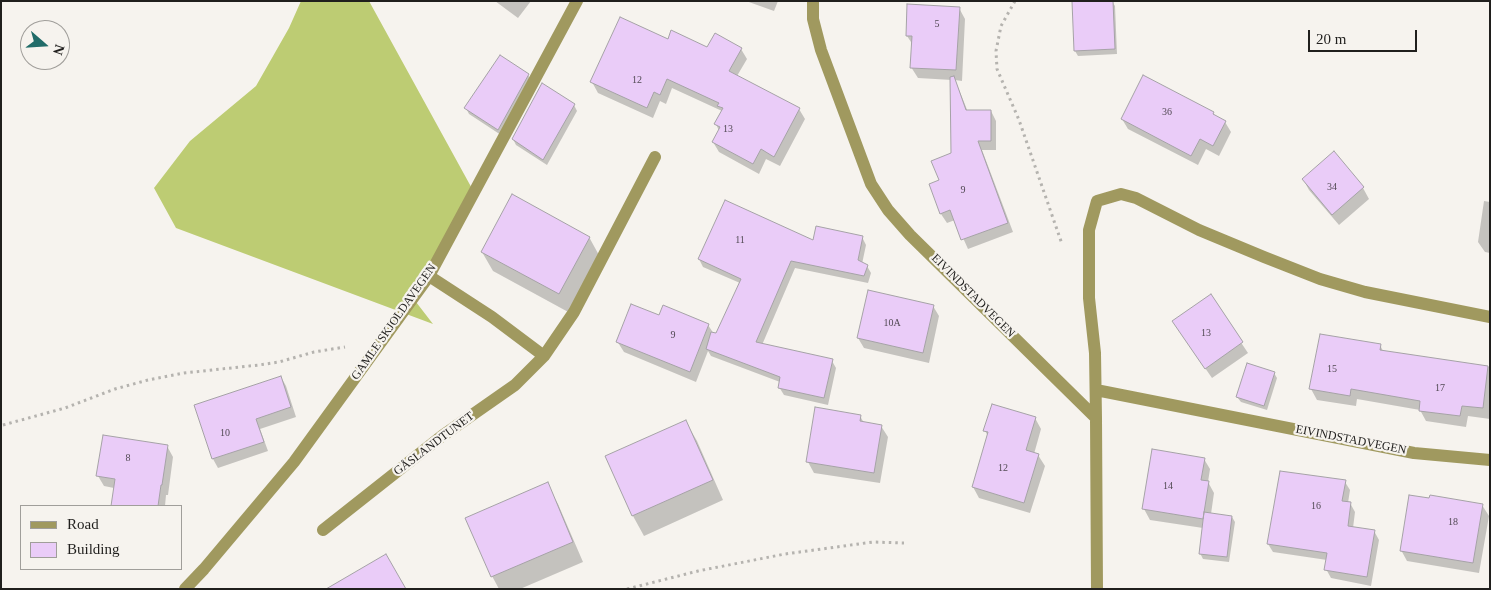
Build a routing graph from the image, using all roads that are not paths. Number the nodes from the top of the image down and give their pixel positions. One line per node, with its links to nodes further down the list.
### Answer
1 (577, 1): 4 (street, GAMLE SKJOLDAVEGEN)
2 (813, 1): 8 (street, EIVINDSTADVEGEN)
3 (655, 157): 6 (street, GÅSLANDTUNET)
4 (429, 276): 6 (street); 11 (street, GAMLE SKJOLDAVEGEN)
5 (1490, 317): 7 (street)
6 (544, 356): 10 (street, GÅSLANDTUNET)
7 (1096, 390): 8 (street); 9 (street, EIVINDSTADVEGEN)
8 (1096, 418): 12 (street)
9 (1490, 460)
10 (323, 530)
11 (185, 589)
12 (1097, 589)

